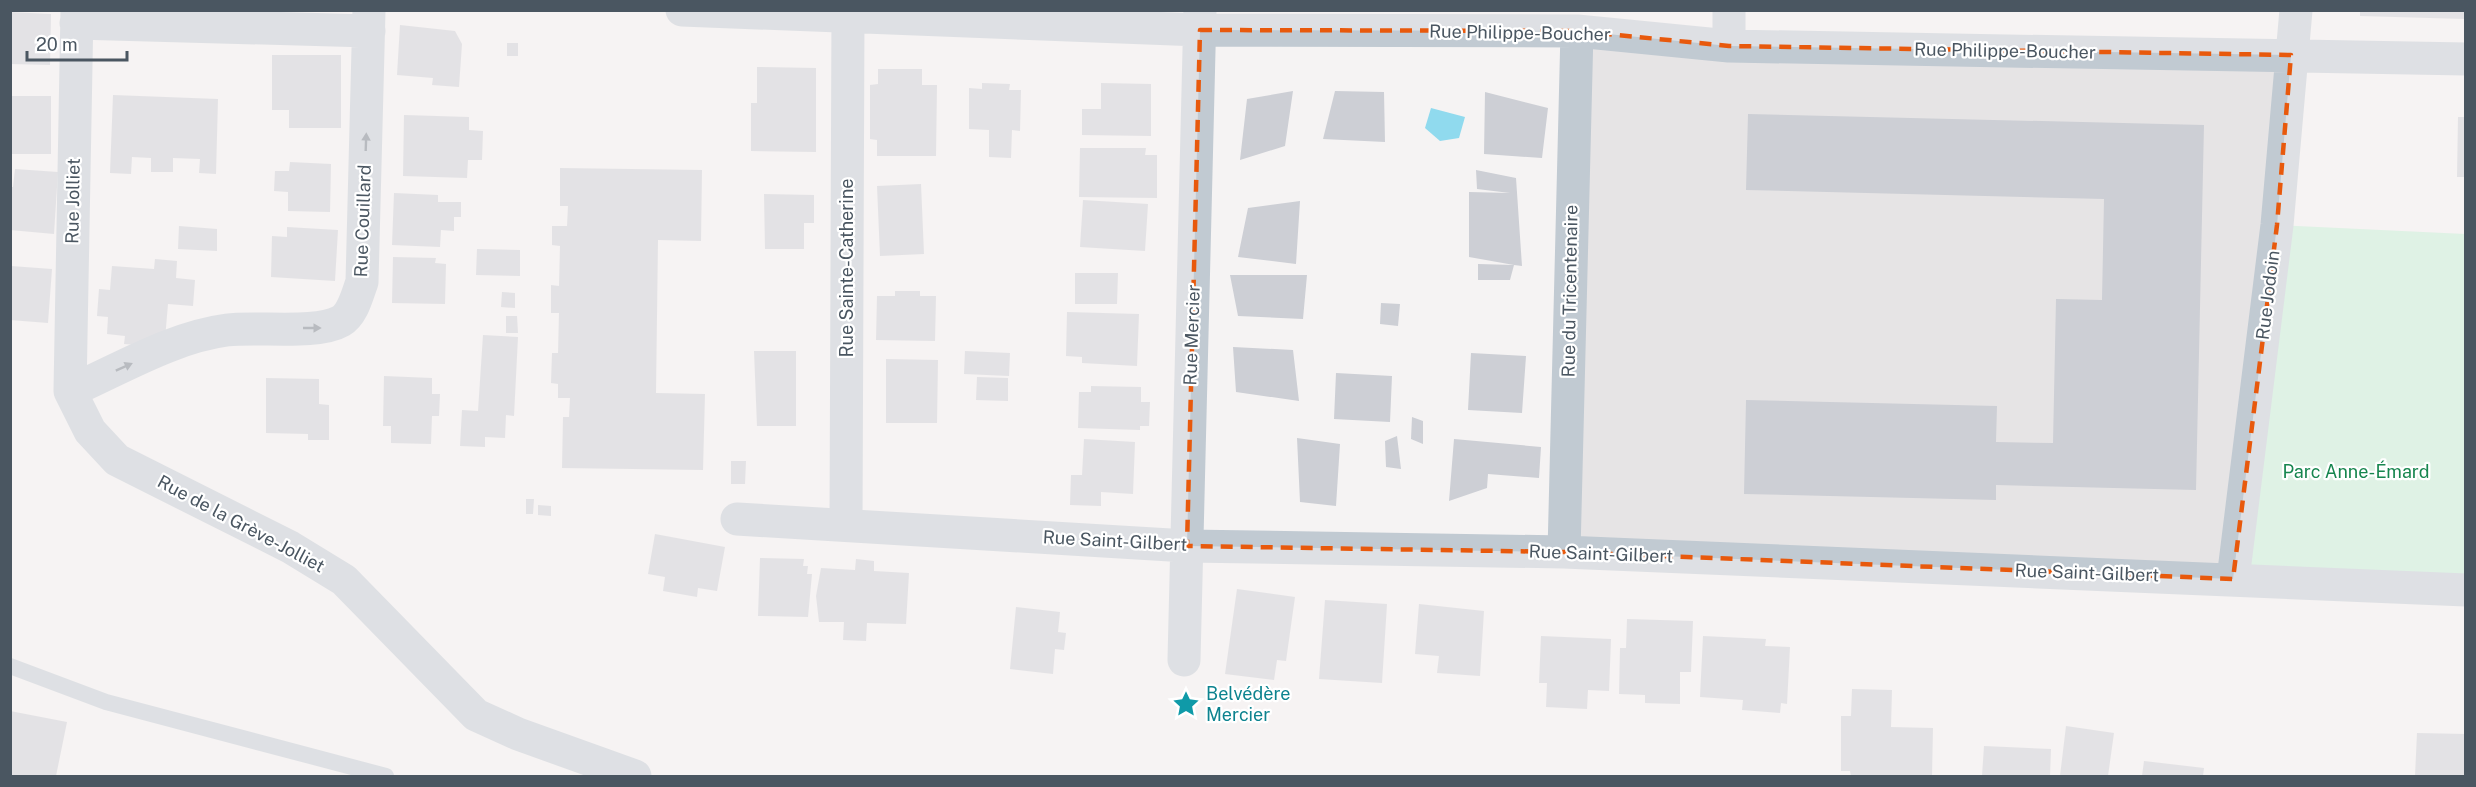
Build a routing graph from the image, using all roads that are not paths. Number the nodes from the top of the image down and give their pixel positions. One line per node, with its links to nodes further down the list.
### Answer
1 (682, 10): 4 (street, Rue Philippe-Boucher)
2 (1729, 10): 9 (street)
3 (2296, 10): 10 (street, Rue Jodoin)
4 (848, 13): 6 (street, Rue Philippe-Boucher); 14 (street, Rue Sainte-Catherine)
5 (77, 17): 7 (street); 12 (street, Rue Jolliet)
6 (1200, 20): 8 (street, Rue Philippe-Boucher); 15 (street, Rue Mercier)
7 (369, 21): 12 (street, Rue Couillard, one-way to 7)
8 (1577, 31): 9 (street, Rue Philippe-Boucher); 16 (street, Rue du Tricentenaire)
9 (1729, 46): 10 (street, Rue Philippe-Boucher)
10 (2291, 55): 11 (street, Rue Philippe-Boucher); 17 (street, Rue Jodoin)
11 (2466, 59)
12 (70, 391): 22 (street, Rue de la Grève-Jolliet)
13 (737, 519): 14 (street, Rue Saint-Gilbert)
14 (846, 525): 15 (street, Rue Saint-Gilbert)
15 (1186, 546): 16 (street, Rue Saint-Gilbert); 19 (street, Rue Mercier)
16 (1564, 552): 17 (street, Rue Saint-Gilbert)
17 (2233, 579): 18 (street, Rue Saint-Gilbert)
18 (2466, 590)
19 (1184, 660)
20 (10, 666): 21 (lane)
21 (386, 777)
22 (634, 777)

